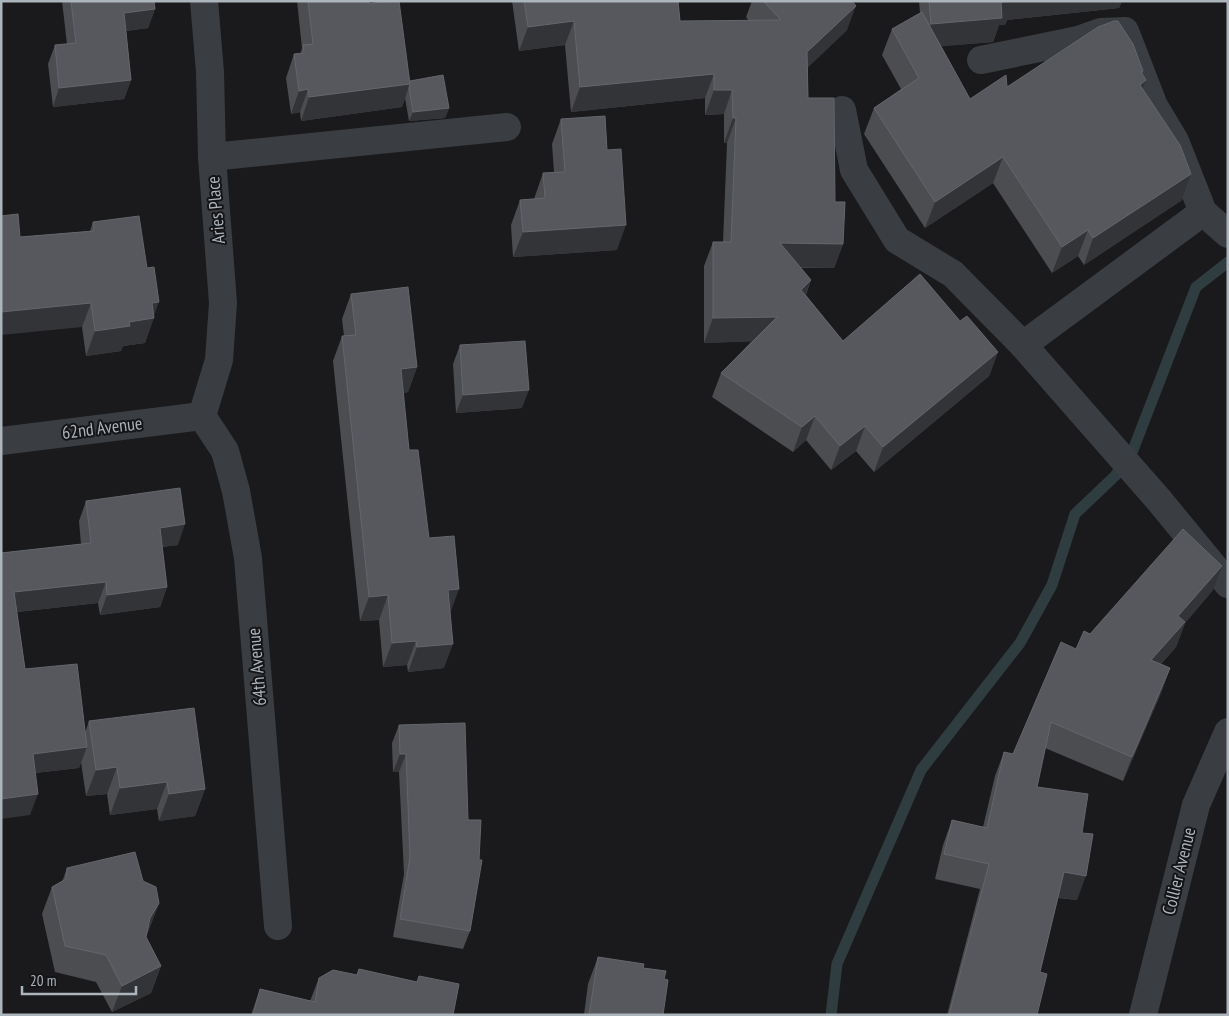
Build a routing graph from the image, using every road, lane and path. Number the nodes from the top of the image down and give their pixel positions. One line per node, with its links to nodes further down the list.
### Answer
1 (204, 1): 5 (street, Aries Place)
2 (981, 60): 6 (street)
3 (842, 110): 8 (street)
4 (507, 127): 5 (street)
5 (212, 157): 9 (street, Aries Place)
6 (1203, 212): 7 (street); 8 (street)
7 (1228, 234)
8 (1023, 344): 11 (street)
9 (202, 416): 10 (street, 62nd Avenue); 13 (street, 64th Avenue)
10 (1, 441)
11 (1228, 584)
12 (1228, 732): 14 (street, Collier Avenue)
13 (278, 926)
14 (1143, 1015)

